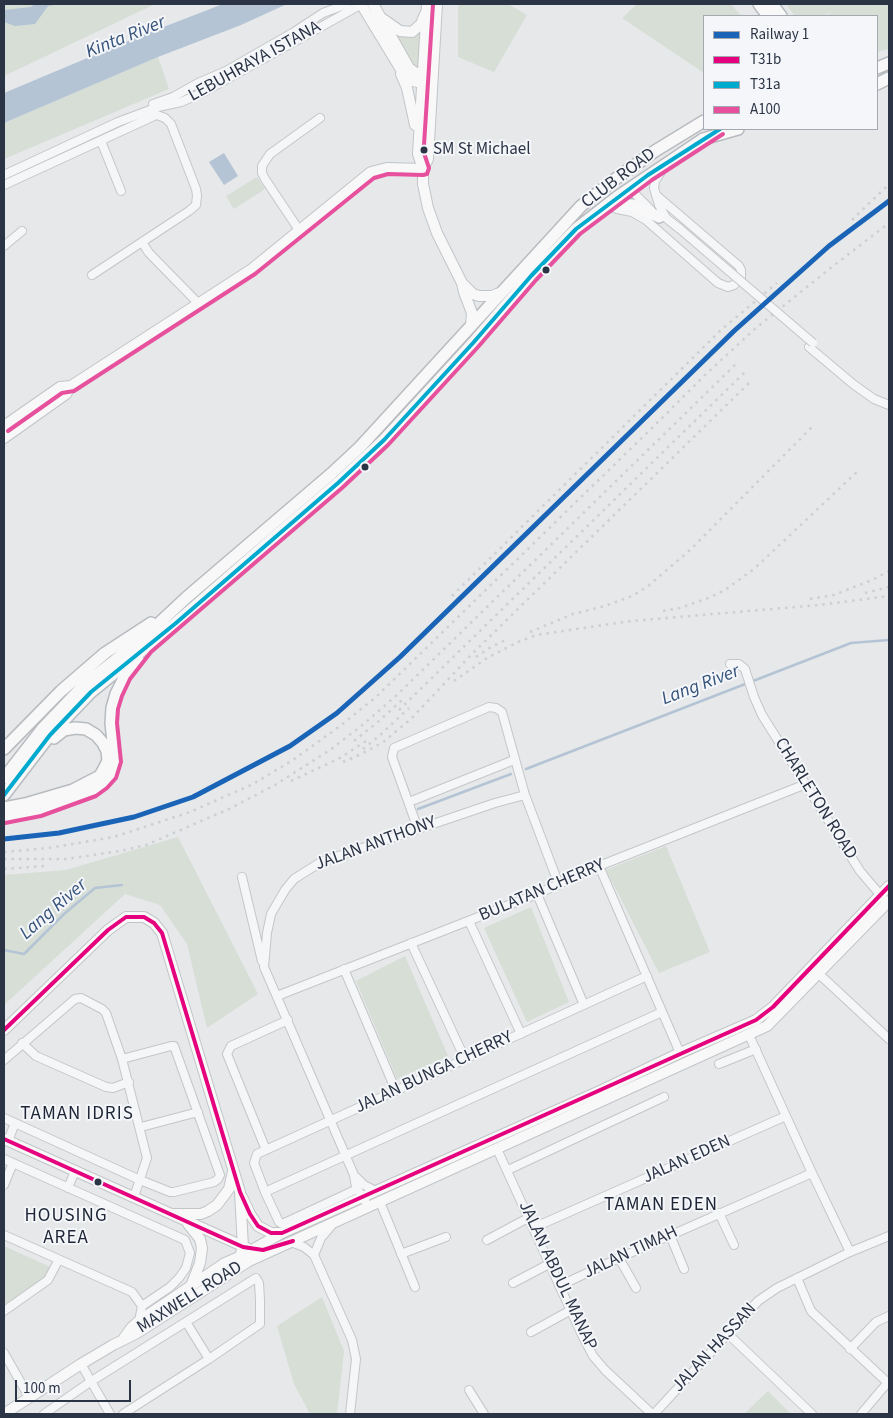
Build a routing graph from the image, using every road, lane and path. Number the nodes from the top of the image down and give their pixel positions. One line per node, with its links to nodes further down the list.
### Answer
1 (347, 4): 11 (street, LEBUHRAYA ISTANA)
2 (361, 4): 10 (street, LEBUHRAYA ISTANA); 12 (main road)
3 (373, 4): 9 (main road)
4 (759, 4): 7 (highway)
5 (772, 4): 8 (highway)
6 (430, 5): 9 (main road); 14 (main road)
7 (767, 15)
8 (780, 15)
9 (381, 17): 14 (main road)
10 (336, 19): 11 (street); 16 (street, LEBUHRAYA ISTANA)
11 (294, 32): 17 (street, LEBUHRAYA ISTANA)
12 (394, 59): 14 (main road); 24 (main road)
13 (889, 76): 15 (highway)
14 (427, 80): 24 (main road); 26 (main road)
15 (878, 83)
16 (210, 89): 17 (street); 19 (street, LEBUHRAYA ISTANA)
17 (173, 97): 19 (street, LEBUHRAYA ISTANA)
18 (320, 118): 34 (street)
19 (118, 122): 27 (street, LEBUHRAYA ISTANA)
20 (703, 122): 41 (highway, CLUB ROAD)
21 (730, 130): 22 (highway, CLUB ROAD)
22 (704, 133): 25 (highway, CLUB ROAD); 29 (highway)
23 (100, 141): 28 (street); 30 (street); 37 (street)
24 (418, 145): 26 (main road)
25 (675, 156): 29 (highway, CLUB ROAD); 31 (street)
26 (423, 169): 34 (main road); 40 (main road)
27 (4, 176)
28 (4, 185)
29 (629, 188): 32 (highway, CLUB ROAD); 33 (street)
30 (121, 191)
31 (656, 195): 32 (street); 36 (street)
32 (602, 208): 33 (highway); 51 (highway, CLUB ROAD)
33 (659, 218): 36 (street)
34 (299, 230): 42 (main road)
35 (22, 231): 38 (street)
36 (678, 231): 44 (street)
37 (142, 242): 39 (street); 42 (street)
38 (4, 246)
39 (92, 275)
40 (462, 283): 41 (main road); 43 (main road)
41 (502, 292): 43 (highway, CLUB ROAD)
42 (200, 304): 45 (main road)
43 (471, 326): 50 (highway, CLUB ROAD)
44 (811, 345): 46 (street); 47 (street)
45 (71, 386): 48 (main road); 49 (main road)
46 (889, 400)
47 (889, 405)
48 (4, 426)
49 (4, 438)
50 (187, 598): 51 (highway, CLUB ROAD); 53 (highway)
51 (144, 644): 55 (highway); 56 (highway); 62 (highway)
52 (730, 664): 57 (street, CHARLETON ROAD)
53 (4, 749)
54 (514, 760): 59 (street); 60 (street); 60 (street)
55 (29, 762): 58 (highway); 61 (highway)
56 (4, 778)
57 (806, 784): 64 (street, BULATAN CHERRY); 69 (street, CHARLETON ROAD)
58 (5, 793)
59 (525, 794): 63 (street, JALAN ANTHONY); 66 (street)
60 (409, 802): 63 (street)
61 (4, 808)
62 (4, 816)
63 (418, 829): 73 (street, JALAN ANTHONY)
64 (600, 866): 66 (street, BULATAN CHERRY); 76 (street)
65 (242, 877): 73 (street)
66 (559, 885): 68 (street, BULATAN CHERRY)
67 (889, 886): 69 (main road, MAXWELL ROAD)
68 (537, 894): 70 (street, BULATAN CHERRY); 79 (street)
69 (886, 900): 72 (main road, MAXWELL ROAD); 75 (main road, MAXWELL ROAD)
70 (469, 921): 71 (street, BULATAN CHERRY); 83 (street)
71 (411, 943): 74 (street, BULATAN CHERRY); 90 (street)
72 (830, 947): 75 (main road); 78 (main road, MAXWELL ROAD)
73 (264, 967): 77 (street, JALAN ANTHONY)
74 (344, 969): 77 (street, BULATAN CHERRY); 94 (street)
75 (819, 974): 78 (main road); 84 (main road, MAXWELL ROAD); 85 (street)
76 (647, 976): 79 (street, JALAN BUNGA CHERRY); 80 (street)
77 (277, 996): 81 (street, JALAN ANTHONY)
78 (777, 1002): 88 (main road, MAXWELL ROAD)
79 (584, 1005): 83 (street, JALAN BUNGA CHERRY)
80 (662, 1012): 88 (street); 106 (street)
81 (288, 1020): 99 (street, JALAN ANTHONY); 105 (street)
82 (4, 1030): 110 (main road)
83 (521, 1034): 90 (street, JALAN BUNGA CHERRY)
84 (749, 1035): 87 (street); 104 (main road, MAXWELL ROAD)
85 (889, 1039)
86 (22, 1044): 89 (street); 91 (street); 93 (street)
87 (756, 1050): 92 (street); 97 (street)
88 (680, 1053): 102 (main road, MAXWELL ROAD)
89 (122, 1059): 93 (street); 96 (street)
90 (465, 1059): 94 (street, JALAN BUNGA CHERRY)
91 (4, 1060)
92 (720, 1064)
93 (129, 1082): 101 (street)
94 (396, 1091): 99 (street, JALAN BUNGA CHERRY)
95 (664, 1097): 111 (street)
96 (198, 1112): 101 (street); 115 (street)
97 (786, 1116): 113 (street); 128 (street, JALAN EDEN)
98 (4, 1118): 100 (street)
99 (330, 1120): 105 (street, JALAN BUNGA CHERRY); 106 (street, JALAN ANTHONY)
100 (15, 1123): 103 (street); 115 (street)
101 (141, 1127): 115 (street)
102 (517, 1128): 104 (main road); 108 (main road, MAXWELL ROAD)
103 (6, 1140): 112 (main road)
104 (497, 1149): 108 (main road); 111 (street, JALAN ABDUL MANAP); 122 (main road, MAXWELL ROAD)
105 (266, 1150): 119 (street)
106 (346, 1156): 114 (street, JALAN ANTHONY); 119 (street)
107 (4, 1159): 109 (street)
108 (444, 1161): 122 (main road, MAXWELL ROAD)
109 (13, 1163): 116 (street); 117 (street)
110 (234, 1170): 118 (main road); 124 (main road)
111 (508, 1170): 125 (street, JALAN ABDUL MANAP)
112 (75, 1171): 117 (street); 121 (main road)
113 (812, 1173): 123 (street, JALAN TIMAH); 138 (street)
114 (354, 1175): 120 (street, JALAN ANTHONY); 122 (street)
115 (140, 1180): 121 (street)
116 (4, 1185)
117 (68, 1188): 152 (street)
118 (240, 1192): 129 (main road); 137 (main road)
119 (265, 1192): 120 (street)
120 (360, 1193): 122 (main road, MAXWELL ROAD); 129 (main road, MAXWELL ROAD)
121 (134, 1197): 124 (main road)
122 (375, 1200): 127 (main road, MAXWELL ROAD); 139 (street)
123 (720, 1213): 131 (street, JALAN TIMAH); 136 (street)
124 (171, 1214): 126 (main road)
125 (528, 1218): 128 (street, JALAN ABDUL MANAP); 134 (street)
126 (187, 1222): 137 (main road); 149 (main road)
127 (335, 1222): 135 (main road, MAXWELL ROAD); 140 (street)
128 (533, 1228): 143 (street, JALAN ABDUL MANAP)
129 (282, 1233): 137 (main road, MAXWELL ROAD)
130 (4, 1236): 142 (street)
131 (670, 1236): 141 (street, JALAN TIMAH); 144 (street)
132 (889, 1236): 138 (street, JALAN HASSAN)
133 (446, 1237): 139 (street)
134 (487, 1240)
135 (291, 1242): 137 (main road, MAXWELL ROAD); 140 (street); 145 (main road, MAXWELL ROAD)
136 (734, 1245)
137 (246, 1251): 145 (main road); 149 (main road, MAXWELL ROAD)
138 (850, 1252): 146 (street, JALAN HASSAN)
139 (401, 1254): 150 (street)
140 (314, 1255): 173 (street)
141 (619, 1258): 148 (street, JALAN TIMAH); 151 (street)
142 (58, 1260): 152 (street); 154 (street)
143 (549, 1264): 147 (street); 148 (street, JALAN ABDUL MANAP)
144 (684, 1268)
145 (232, 1271): 160 (main road, MAXWELL ROAD)
146 (797, 1278): 159 (street, JALAN HASSAN); 161 (street)
147 (513, 1283)
148 (559, 1286): 153 (street, JALAN ABDUL MANAP)
149 (191, 1287): 156 (main road, MAXWELL ROAD)
150 (415, 1287)
151 (636, 1288)
152 (142, 1306): 156 (street)
153 (571, 1310): 158 (street); 175 (street, JALAN ABDUL MANAP)
154 (4, 1311)
155 (889, 1316): 161 (street)
156 (139, 1321): 160 (main road, MAXWELL ROAD)
157 (186, 1322): 163 (street); 163 (street); 165 (street)
158 (530, 1332)
159 (728, 1334): 175 (street, JALAN HASSAN); 176 (street)
160 (124, 1338): 164 (main road)
161 (850, 1349): 166 (street)
162 (4, 1353): 168 (street)
163 (209, 1360): 172 (street)
164 (81, 1364): 165 (street); 168 (main road)
165 (90, 1382): 170 (street); 171 (street)
166 (888, 1382): 177 (street)
167 (469, 1390): 174 (street)
168 (30, 1397): 169 (main road)
169 (4, 1414)
170 (44, 1414)
171 (110, 1414)
172 (124, 1414)
173 (350, 1414)
174 (484, 1414)
175 (653, 1414)
176 (812, 1414)
177 (861, 1414)

